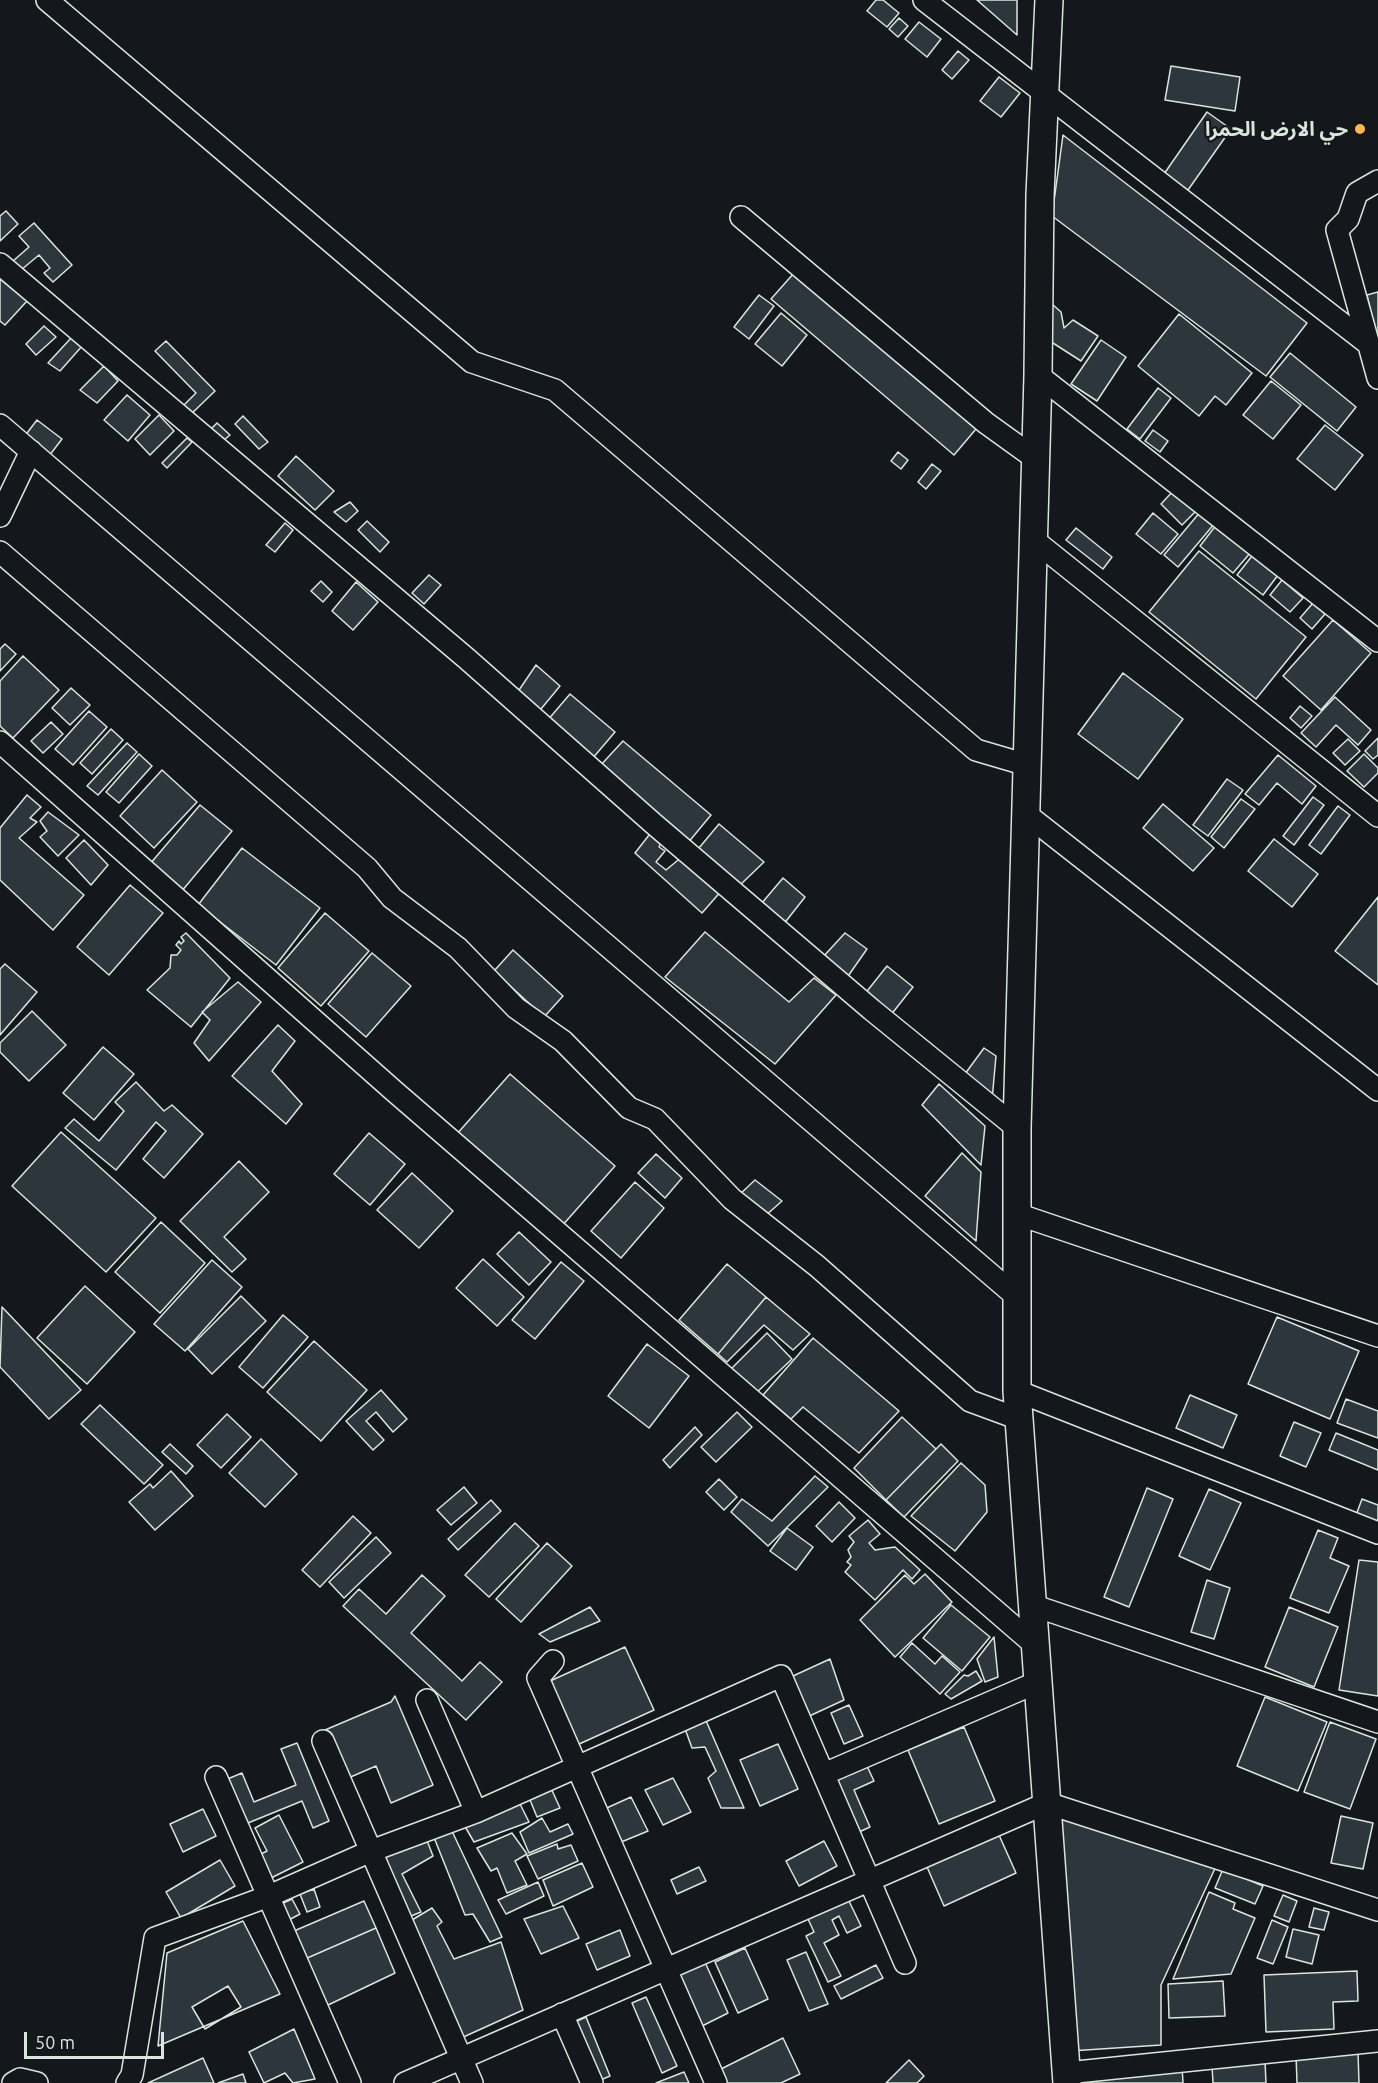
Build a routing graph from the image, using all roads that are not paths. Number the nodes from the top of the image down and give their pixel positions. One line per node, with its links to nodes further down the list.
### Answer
1 (47, 0): 19 (street)
2 (924, 0): 4 (street)
3 (1049, 0): 4 (main road)
4 (1046, 95): 8 (street); 9 (main road)
5 (1378, 181): 8 (street)
6 (741, 216): 13 (street)
7 (0, 264): 23 (street)
8 (1371, 346): 10 (street)
9 (1038, 375): 13 (main road); 17 (street)
10 (1378, 378)
11 (0, 425): 12 (street)
12 (31, 451): 14 (street); 25 (street)
13 (1036, 459): 15 (main road)
14 (0, 516)
15 (1034, 540): 19 (main road); 21 (street)
16 (0, 552): 28 (street)
17 (1378, 641)
18 (0, 742): 31 (street)
19 (1027, 765): 20 (main road)
20 (1026, 814): 22 (street); 23 (main road)
21 (1378, 816)
22 (1378, 1090)
23 (1017, 1128): 24 (main road)
24 (1017, 1215): 25 (main road); 26 (street)
25 (1017, 1297): 27 (main road)
26 (1378, 1336)
27 (1017, 1391): 28 (main road); 29 (street)
28 (1019, 1419): 30 (main road)
29 (1378, 1533)
30 (1032, 1605): 31 (main road); 35 (street)
31 (1035, 1645): 33 (main road)
32 (553, 1661): 37 (street)
33 (1038, 1682): 38 (street); 40 (main road)
34 (428, 1700): 41 (street)
35 (1378, 1722)
36 (323, 1741): 42 (street)
37 (577, 1767): 38 (street); 41 (street); 47 (street)
38 (824, 1774): 43 (street)
39 (216, 1777): 44 (street)
40 (1047, 1803): 43 (street); 45 (street); 51 (main road)
41 (476, 1812): 42 (street)
42 (371, 1851): 44 (street); 50 (street)
43 (869, 1880): 46 (street); 47 (street)
44 (269, 1896): 54 (street); 55 (street)
45 (1378, 1910)
46 (905, 1963)
47 (666, 1969): 48 (street); 59 (street)
48 (562, 2014): 50 (street); 58 (street)
49 (1378, 2041): 51 (street)
50 (461, 2058): 56 (street); 57 (street)
51 (1067, 2078)
52 (13, 2083): 53 (street)
53 (37, 2083)
54 (127, 2083)
55 (350, 2083)
56 (405, 2083)
57 (472, 2083)
58 (592, 2083)
59 (716, 2083)

